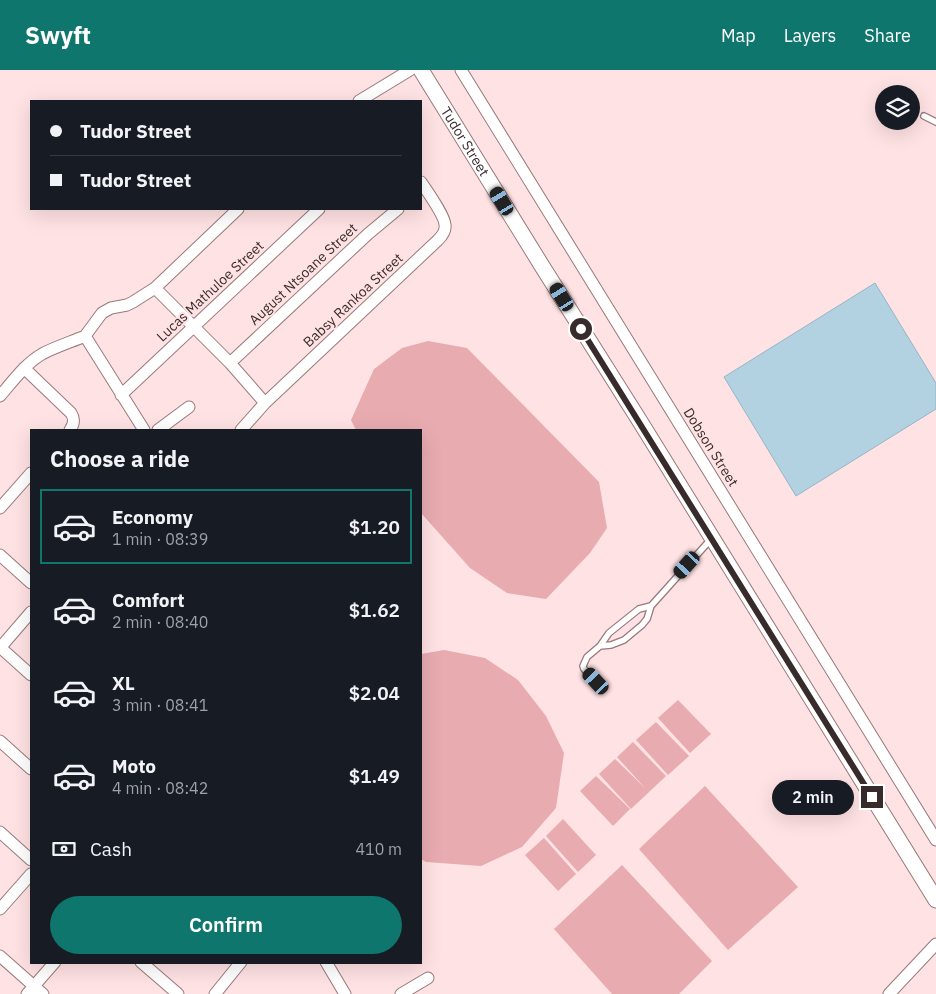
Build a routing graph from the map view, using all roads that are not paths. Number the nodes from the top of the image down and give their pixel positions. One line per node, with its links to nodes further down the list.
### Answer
1 (410, 70): 4 (street)
2 (421, 70): 28 (street, Tudor Street)
3 (461, 70): 40 (street, Dobson Street)
4 (367, 99)
5 (924, 116): 6 (lane)
6 (936, 122)
7 (422, 187): 20 (street, Babsy Rankoa Street)
8 (226, 210): 12 (street)
9 (237, 210): 12 (street)
10 (318, 210): 14 (street, Lucas Mathuloe Street)
11 (397, 210): 16 (street, August Ntsoane Street)
12 (208, 237): 13 (street)
13 (155, 288): 14 (street); 15 (street)
14 (194, 328): 16 (street); 18 (street, Lucas Mathuloe Street)
15 (86, 336): 17 (street); 18 (street)
16 (230, 363): 20 (street)
17 (24, 368): 19 (street); 22 (street)
18 (122, 395): 23 (street)
19 (0, 396)
20 (265, 403): 25 (street, Babsy Rankoa Street)
21 (189, 407): 24 (street)
22 (71, 429)
23 (143, 429)
24 (159, 429)
25 (242, 429)
26 (30, 474): 27 (street)
27 (0, 508)
28 (712, 538): 31 (lane); 43 (street, Tudor Street)
29 (0, 555): 30 (street)
30 (30, 579)
31 (651, 606): 33 (lane); 33 (lane)
32 (30, 613): 34 (street)
33 (600, 646): 36 (lane)
34 (0, 648): 35 (street)
35 (30, 674)
36 (596, 681)
37 (0, 741): 38 (street)
38 (30, 768)
39 (0, 832): 41 (street)
40 (936, 840)
41 (30, 859)
42 (30, 875): 44 (street)
43 (936, 900)
44 (0, 909)
45 (936, 944): 58 (street)
46 (0, 956): 52 (street)
47 (53, 964): 52 (street)
48 (146, 964): 55 (street)
49 (239, 964): 56 (street)
50 (327, 964): 53 (street)
51 (428, 978): 57 (street)
52 (30, 990): 54 (street)
53 (340, 992)
54 (43, 994)
55 (178, 994)
56 (215, 994)
57 (400, 994)
58 (889, 994)

